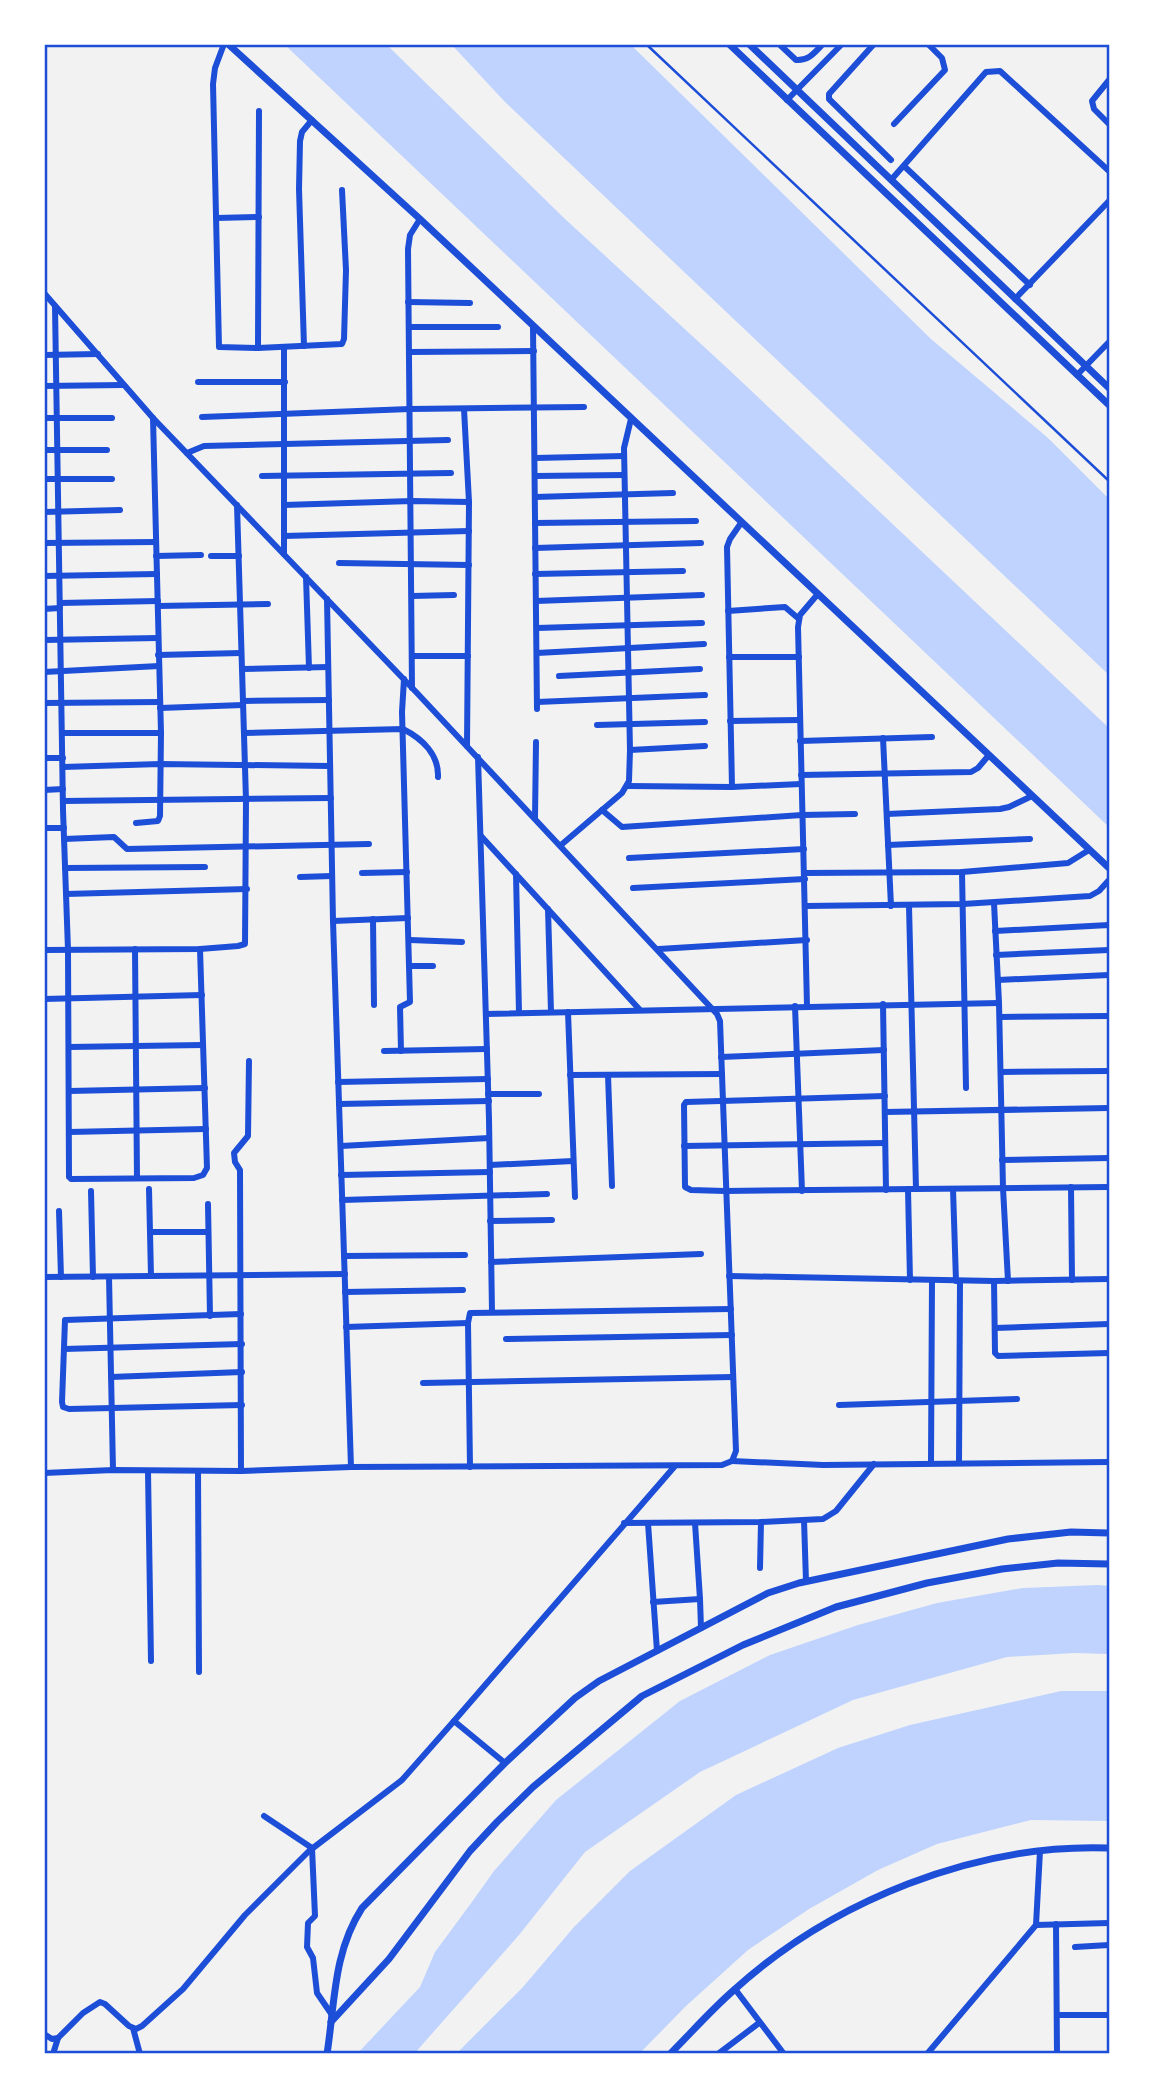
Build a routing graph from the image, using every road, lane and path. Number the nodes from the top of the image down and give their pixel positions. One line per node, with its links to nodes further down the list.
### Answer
1 (226, 44): 14 (street); 24 (street)
2 (646, 44): 82 (lane)
3 (729, 44): 12 (street)
4 (749, 44): 11 (street)
5 (779, 44): 6 (street)
6 (823, 44)
7 (842, 44): 11 (street)
8 (874, 44): 17 (street)
9 (928, 44): 15 (street)
10 (1109, 79): 16 (street)
11 (798, 90): 12 (street); 20 (street)
12 (787, 100): 45 (street)
13 (259, 111): 23 (street)
14 (312, 120): 25 (street); 36 (street)
15 (894, 124)
16 (1109, 124)
17 (891, 160)
18 (904, 166): 19 (street); 20 (street); 26 (street)
19 (1109, 171)
20 (891, 180): 28 (street)
21 (342, 191): 36 (street)
22 (1109, 201): 26 (street)
23 (259, 216): 24 (street); 38 (street)
24 (216, 218): 38 (street)
25 (420, 219): 29 (street); 34 (street)
26 (1030, 285): 28 (street)
27 (45, 295): 31 (street)
28 (1016, 299): 44 (street)
29 (408, 302): 30 (street); 32 (street)
30 (470, 303)
31 (55, 306): 41 (street); 43 (street)
32 (409, 327): 33 (street); 40 (street)
33 (498, 327)
34 (533, 327): 39 (street); 63 (street)
35 (1109, 342): 44 (street)
36 (304, 346): 37 (street)
37 (284, 347): 38 (street); 47 (street)
38 (258, 348)
39 (534, 351): 40 (street); 54 (street)
40 (409, 352): 55 (street)
41 (98, 354): 43 (street); 48 (street)
42 (44, 355): 43 (street)
43 (56, 355): 50 (street)
44 (1085, 366): 45 (street); 51 (street)
45 (1077, 375): 52 (street)
46 (198, 382): 47 (street)
47 (285, 382): 57 (street)
48 (123, 385): 50 (street); 62 (street)
49 (44, 386): 50 (street)
50 (57, 386): 58 (street)
51 (1109, 388)
52 (1109, 405)
53 (583, 407): 54 (street)
54 (535, 408): 56 (street); 72 (street)
55 (410, 409): 56 (street); 57 (street); 65 (street)
56 (464, 410): 87 (street)
57 (285, 414): 59 (street); 66 (street)
58 (57, 417): 60 (street); 61 (street); 67 (street)
59 (202, 417)
60 (44, 418)
61 (112, 418)
62 (153, 418): 70 (street); 100 (street)
63 (631, 419): 71 (street); 96 (street)
64 (448, 440): 65 (street)
65 (410, 441): 66 (street); 73 (street)
66 (284, 445): 70 (street); 78 (street)
67 (58, 449): 68 (street); 69 (street); 80 (street)
68 (44, 450)
69 (107, 450)
70 (187, 453): 88 (street)
71 (624, 456): 72 (street); 76 (street)
72 (535, 458): 75 (street)
73 (411, 472): 74 (street); 78 (street); 86 (street)
74 (452, 473)
75 (535, 475): 76 (street); 85 (street)
76 (624, 475): 84 (street)
77 (262, 476): 78 (street)
78 (285, 476): 89 (street)
79 (44, 479): 80 (street)
80 (58, 479): 81 (street); 92 (street)
81 (113, 479)
82 (1109, 481)
83 (673, 493): 84 (street)
84 (624, 494): 85 (street); 93 (street)
85 (535, 497): 95 (street)
86 (412, 501): 87 (street); 89 (street); 98 (street)
87 (469, 502): 97 (street)
88 (237, 505): 106 (street); 110 (street)
89 (284, 506): 99 (street)
90 (120, 510): 92 (street)
91 (44, 512): 92 (street)
92 (59, 512): 102 (street)
93 (625, 521): 94 (street); 95 (street); 104 (street)
94 (696, 521)
95 (535, 523): 105 (street)
96 (741, 523): 123 (street); 133 (street)
97 (469, 531): 98 (street); 113 (street)
98 (412, 533): 99 (street); 112 (street)
99 (284, 536): 106 (street)
100 (156, 542): 102 (street); 107 (street)
101 (44, 543): 102 (street)
102 (59, 543): 119 (street)
103 (701, 543): 104 (street)
104 (625, 545): 105 (street); 115 (street)
105 (535, 548): 117 (street)
106 (284, 554): 120 (street)
107 (156, 555): 108 (street); 116 (street)
108 (201, 555)
109 (211, 556): 110 (street)
110 (239, 556): 130 (street)
111 (339, 563): 112 (street)
112 (412, 564): 113 (street); 124 (street)
113 (469, 565): 147 (street)
114 (683, 571): 115 (street)
115 (626, 572): 117 (street); 125 (street)
116 (157, 574): 119 (street); 128 (street)
117 (535, 574): 127 (street)
118 (44, 576): 119 (street)
119 (60, 576): 131 (street)
120 (306, 577): 126 (street); 152 (street)
121 (454, 595): 124 (street)
122 (702, 595): 125 (street)
123 (817, 595): 134 (street); 185 (street)
124 (412, 596): 146 (street)
125 (626, 597): 127 (street); 136 (street)
126 (327, 598): 151 (street); 159 (street)
127 (536, 601): 137 (street)
128 (158, 604): 130 (street); 131 (street); 138 (street)
129 (268, 604): 130 (street)
130 (240, 605): 143 (street)
131 (60, 606): 132 (street); 139 (street)
132 (44, 609)
133 (728, 611): 134 (street); 148 (street)
134 (799, 619): 149 (street)
135 (702, 623): 136 (street)
136 (627, 625): 137 (street); 142 (street)
137 (537, 628): 144 (street)
138 (158, 638): 139 (street); 145 (street)
139 (61, 639): 140 (street); 156 (street)
140 (44, 640)
141 (704, 644): 142 (street)
142 (627, 648): 144 (street); 157 (street)
143 (241, 653): 145 (street); 153 (street)
144 (537, 653): 162 (street)
145 (158, 655): 150 (street)
146 (412, 656): 147 (street); 160 (street)
147 (468, 656): 182 (street)
148 (729, 657): 149 (street); 169 (street)
149 (799, 657): 168 (street)
150 (159, 666): 156 (street); 167 (street)
151 (328, 667): 152 (street); 163 (street)
152 (309, 668): 153 (street)
153 (242, 669): 166 (street)
154 (700, 669): 157 (street)
155 (44, 672): 156 (street)
156 (61, 672): 165 (street)
157 (628, 673): 158 (street); 162 (street)
158 (559, 676)
159 (404, 679): 160 (street); 173 (street)
160 (412, 688): 182 (street)
161 (705, 695): 162 (street)
162 (629, 699): 172 (street)
163 (329, 700): 166 (street); 174 (street)
164 (44, 703): 165 (street)
165 (62, 703): 167 (street); 175 (street)
166 (243, 703): 167 (street); 177 (street)
167 (160, 705): 176 (street)
168 (800, 720): 169 (street); 180 (street)
169 (730, 721): 198 (street)
170 (705, 722): 172 (street)
171 (597, 725): 172 (street)
172 (630, 725): 184 (street)
173 (403, 729): 174 (street); 195 (street); 229 (street)
174 (330, 732): 177 (street); 191 (street)
175 (62, 733): 176 (street); 188 (street)
176 (160, 733): 189 (street)
177 (244, 733): 190 (street)
178 (932, 737): 179 (street)
179 (883, 738): 180 (street); 193 (street)
180 (800, 741): 194 (street)
181 (536, 743): 210 (street)
182 (467, 746): 186 (street)
183 (705, 746): 184 (street)
184 (630, 750): 197 (street)
185 (989, 755): 193 (street); 201 (street)
186 (478, 757): 210 (street); 214 (street)
187 (44, 758): 188 (street)
188 (63, 758): 192 (street)
189 (160, 764): 190 (street); 192 (street); 202 (street)
190 (244, 765): 191 (street); 204 (street)
191 (330, 766): 203 (street)
192 (63, 767): 199 (street)
193 (885, 773): 194 (street); 208 (street)
194 (801, 775): 196 (street)
195 (438, 777)
196 (801, 784): 198 (street); 209 (street)
197 (628, 786): 198 (street); 206 (street)
198 (732, 787)
199 (63, 789): 200 (street); 205 (street)
200 (44, 790)
201 (1032, 796): 208 (street); 223 (street)
202 (160, 798): 204 (street); 205 (street); 211 (street)
203 (331, 798): 204 (street); 218 (street)
204 (246, 800): 221 (street)
205 (63, 801): 213 (street)
206 (602, 810): 209 (street); 219 (street)
207 (855, 814): 209 (street)
208 (887, 814): 220 (street)
209 (802, 815): 222 (street)
210 (535, 818): 219 (street)
211 (136, 822)
212 (44, 828): 213 (street)
213 (64, 828): 215 (street)
214 (480, 835): 232 (street); 281 (street)
215 (64, 839): 221 (street); 226 (street)
216 (1030, 839): 220 (street)
217 (369, 844): 218 (street)
218 (331, 845): 221 (street); 233 (street)
219 (561, 845): 258 (street)
220 (888, 845): 228 (street)
221 (246, 848): 238 (street)
222 (804, 849): 224 (street); 234 (street)
223 (1089, 850): 227 (street); 230 (street)
224 (629, 858)
225 (205, 867): 226 (street)
226 (65, 868): 239 (street)
227 (1109, 868)
228 (890, 871): 230 (street); 234 (street); 243 (street)
229 (407, 872): 231 (street); 246 (street)
230 (962, 872): 241 (street)
231 (362, 873)
232 (516, 874): 245 (street); 280 (street)
233 (332, 876): 235 (street); 248 (street)
234 (805, 876): 237 (street); 242 (street)
235 (300, 877)
236 (1109, 880): 240 (street)
237 (633, 888)
238 (247, 889): 239 (street); 254 (street)
239 (66, 894): 257 (street)
240 (994, 903): 241 (street); 250 (street)
241 (963, 904): 244 (street); 270 (street)
242 (806, 906): 243 (street); 252 (street)
243 (891, 906): 244 (street)
244 (909, 906): 269 (street)
245 (548, 909): 277 (street); 278 (street)
246 (408, 918): 247 (street); 251 (street)
247 (373, 919): 248 (street); 273 (street)
248 (333, 921): 300 (street)
249 (1109, 925): 250 (street)
250 (995, 931): 260 (street)
251 (410, 940): 253 (street); 261 (street)
252 (807, 940): 258 (street); 275 (street)
253 (462, 942)
254 (200, 948): 255 (street); 265 (street)
255 (135, 949): 257 (street); 266 (street)
256 (44, 950): 257 (street)
257 (68, 950): 267 (street)
258 (659, 950): 276 (street)
259 (1109, 950): 260 (street)
260 (996, 955): 264 (street)
261 (410, 966): 262 (street); 290 (street)
262 (433, 966)
263 (1109, 975): 264 (street)
264 (998, 980): 271 (street)
265 (202, 995): 266 (street); 285 (street)
266 (135, 997): 267 (street); 284 (street)
267 (68, 998): 268 (street); 286 (street)
268 (44, 999)
269 (912, 1003): 270 (street); 272 (street); 314 (street)
270 (965, 1003): 271 (street); 302 (street)
271 (999, 1003): 283 (street)
272 (883, 1004): 275 (street); 288 (street)
273 (374, 1005)
274 (795, 1006): 275 (street); 276 (street); 291 (street)
275 (807, 1006)
276 (714, 1009): 277 (street); 292 (street)
277 (640, 1010): 279 (street)
278 (551, 1012): 279 (street); 280 (street)
279 (568, 1012): 297 (street)
280 (519, 1013): 281 (street)
281 (486, 1014): 287 (street)
282 (1109, 1016): 283 (street)
283 (1000, 1017): 294 (street)
284 (136, 1045): 285 (street); 286 (street); 303 (street)
285 (203, 1045): 301 (street)
286 (69, 1047): 304 (street)
287 (487, 1049): 290 (street); 299 (street)
288 (884, 1050): 291 (street); 306 (street)
289 (384, 1051): 290 (street)
290 (401, 1051)
291 (797, 1054): 292 (street); 308 (street)
292 (721, 1057): 296 (street)
293 (249, 1061): 357 (street)
294 (1001, 1072): 295 (street); 312 (street)
295 (1109, 1072)
296 (722, 1074): 298 (street); 309 (street)
297 (570, 1075): 298 (street); 326 (street)
298 (608, 1075): 330 (street)
299 (488, 1079): 300 (street); 307 (street)
300 (338, 1082): 310 (street)
301 (205, 1088): 303 (street); 315 (street)
302 (966, 1088)
303 (136, 1090): 304 (street); 316 (street)
304 (69, 1091): 317 (street)
305 (539, 1094): 307 (street)
306 (884, 1096): 308 (street); 313 (street)
307 (488, 1097): 310 (street); 318 (street)
308 (798, 1099): 309 (street); 320 (street)
309 (723, 1101): 321 (street); 323 (street)
310 (339, 1104): 322 (street)
311 (1109, 1108): 312 (street)
312 (1001, 1111): 314 (street); 325 (street)
313 (885, 1112): 314 (street); 319 (street)
314 (914, 1112): 336 (street)
315 (206, 1129): 316 (street); 329 (street)
316 (136, 1130): 317 (street); 329 (street)
317 (69, 1132): 329 (street)
318 (489, 1138): 322 (street); 327 (street)
319 (885, 1143): 320 (street); 335 (street)
320 (800, 1144): 321 (street); 340 (street)
321 (723, 1145): 323 (street); 339 (street)
322 (341, 1146): 328 (street)
323 (684, 1146): 339 (street)
324 (1109, 1158): 325 (street)
325 (1002, 1160): 333 (street)
326 (573, 1161): 327 (street); 343 (street)
327 (490, 1169): 328 (street); 342 (street)
328 (341, 1175): 344 (street)
329 (137, 1178)
330 (612, 1186)
331 (1072, 1187): 332 (street); 333 (street); 367 (street)
332 (1109, 1187)
333 (1003, 1188): 337 (street); 370 (street)
334 (149, 1189): 349 (street)
335 (886, 1189): 336 (street); 340 (street)
336 (912, 1189): 337 (street); 365 (street)
337 (953, 1189): 368 (street)
338 (91, 1191): 362 (street)
339 (725, 1191): 340 (street); 359 (street)
340 (802, 1191)
341 (547, 1194): 342 (street)
342 (490, 1195): 344 (street); 348 (street)
343 (575, 1197)
344 (342, 1200): 353 (street)
345 (208, 1204): 350 (street)
346 (60, 1211): 361 (street)
347 (552, 1220): 348 (street)
348 (490, 1221): 354 (street)
349 (151, 1232): 350 (street); 358 (street)
350 (208, 1232): 356 (street)
351 (701, 1254): 354 (street)
352 (465, 1255): 353 (street)
353 (344, 1256): 355 (street)
354 (491, 1262): 374 (street)
355 (345, 1274): 357 (street); 372 (street)
356 (209, 1275): 357 (street); 358 (street); 376 (street)
357 (241, 1275): 375 (street)
358 (151, 1276): 363 (street)
359 (729, 1276): 365 (street); 373 (street)
360 (44, 1277): 361 (street)
361 (61, 1277): 362 (street)
362 (93, 1277): 363 (street)
363 (109, 1277): 377 (street)
364 (1109, 1279): 367 (street)
365 (910, 1280): 366 (street)
366 (932, 1280): 368 (street); 395 (street)
367 (1072, 1280): 370 (street)
368 (958, 1281): 369 (street); 394 (street)
369 (994, 1281): 370 (street); 381 (street)
370 (1007, 1281)
371 (463, 1290): 372 (street)
372 (345, 1292): 380 (street)
373 (731, 1309): 374 (street); 382 (street)
374 (492, 1312): 378 (street)
375 (241, 1314): 376 (street); 384 (street)
376 (210, 1317): 377 (street)
377 (110, 1318): 385 (street); 386 (street)
378 (468, 1323): 380 (street); 392 (street)
379 (1109, 1324): 381 (street)
380 (346, 1327): 406 (street)
381 (995, 1328): 387 (street)
382 (732, 1335): 383 (street); 390 (street)
383 (506, 1339)
384 (242, 1344): 385 (street); 388 (street)
385 (111, 1347): 386 (street); 389 (street)
386 (64, 1349): 398 (street)
387 (1109, 1353)
388 (242, 1372): 389 (street); 396 (street)
389 (111, 1377): 398 (street)
390 (733, 1377): 392 (street); 399 (street)
391 (423, 1382): 392 (street)
392 (469, 1382): 404 (street)
393 (1017, 1399): 394 (street)
394 (959, 1400): 395 (street); 402 (street)
395 (931, 1403): 397 (street); 401 (street)
396 (242, 1405): 398 (street); 410 (street)
397 (839, 1405)
398 (112, 1408): 407 (street)
399 (732, 1461): 403 (street); 405 (street)
400 (1109, 1462): 402 (street)
401 (931, 1463): 402 (street); 403 (street)
402 (959, 1463)
403 (874, 1464): 412 (street)
404 (470, 1466): 405 (street); 406 (street)
405 (675, 1466): 415 (street)
406 (351, 1467): 410 (street)
407 (113, 1470): 408 (street); 411 (street)
408 (148, 1471): 409 (street); 425 (street)
409 (198, 1471): 410 (street); 426 (street)
410 (241, 1471)
411 (44, 1473)
412 (804, 1520): 414 (street); 420 (street)
413 (695, 1522): 414 (street); 416 (street); 421 (street)
414 (761, 1522): 419 (street)
415 (624, 1523): 416 (street); 427 (street)
416 (648, 1523): 422 (street)
417 (1109, 1533): 420 (street)
418 (1109, 1564): 441 (street)
419 (760, 1568)
420 (806, 1581): 423 (street)
421 (700, 1599): 422 (street); 423 (street)
422 (653, 1602): 424 (street)
423 (701, 1628): 424 (street)
424 (657, 1651): 428 (street)
425 (151, 1661)
426 (199, 1672)
427 (454, 1721): 428 (street); 431 (street)
428 (505, 1763): 441 (street)
429 (264, 1816): 431 (street)
430 (1109, 1848): 432 (street)
431 (312, 1849): 441 (street); 443 (street)
432 (1040, 1851): 435 (street); 438 (street)
433 (1109, 1923): 434 (street)
434 (1056, 1924): 435 (street); 439 (street)
435 (1036, 1925): 452 (street)
436 (1109, 1945): 437 (street)
437 (1075, 1947)
438 (735, 1989): 442 (street); 449 (street)
439 (1057, 2015): 440 (street); 453 (street)
440 (1109, 2015)
441 (331, 2019): 448 (street)
442 (758, 2023): 450 (street); 451 (street)
443 (133, 2028): 445 (street); 447 (street)
444 (44, 2035): 445 (street)
445 (58, 2038): 446 (street)
446 (53, 2054)
447 (141, 2054)
448 (327, 2054)
449 (670, 2054)
450 (718, 2054)
451 (783, 2054)
452 (927, 2054)
453 (1058, 2054)

